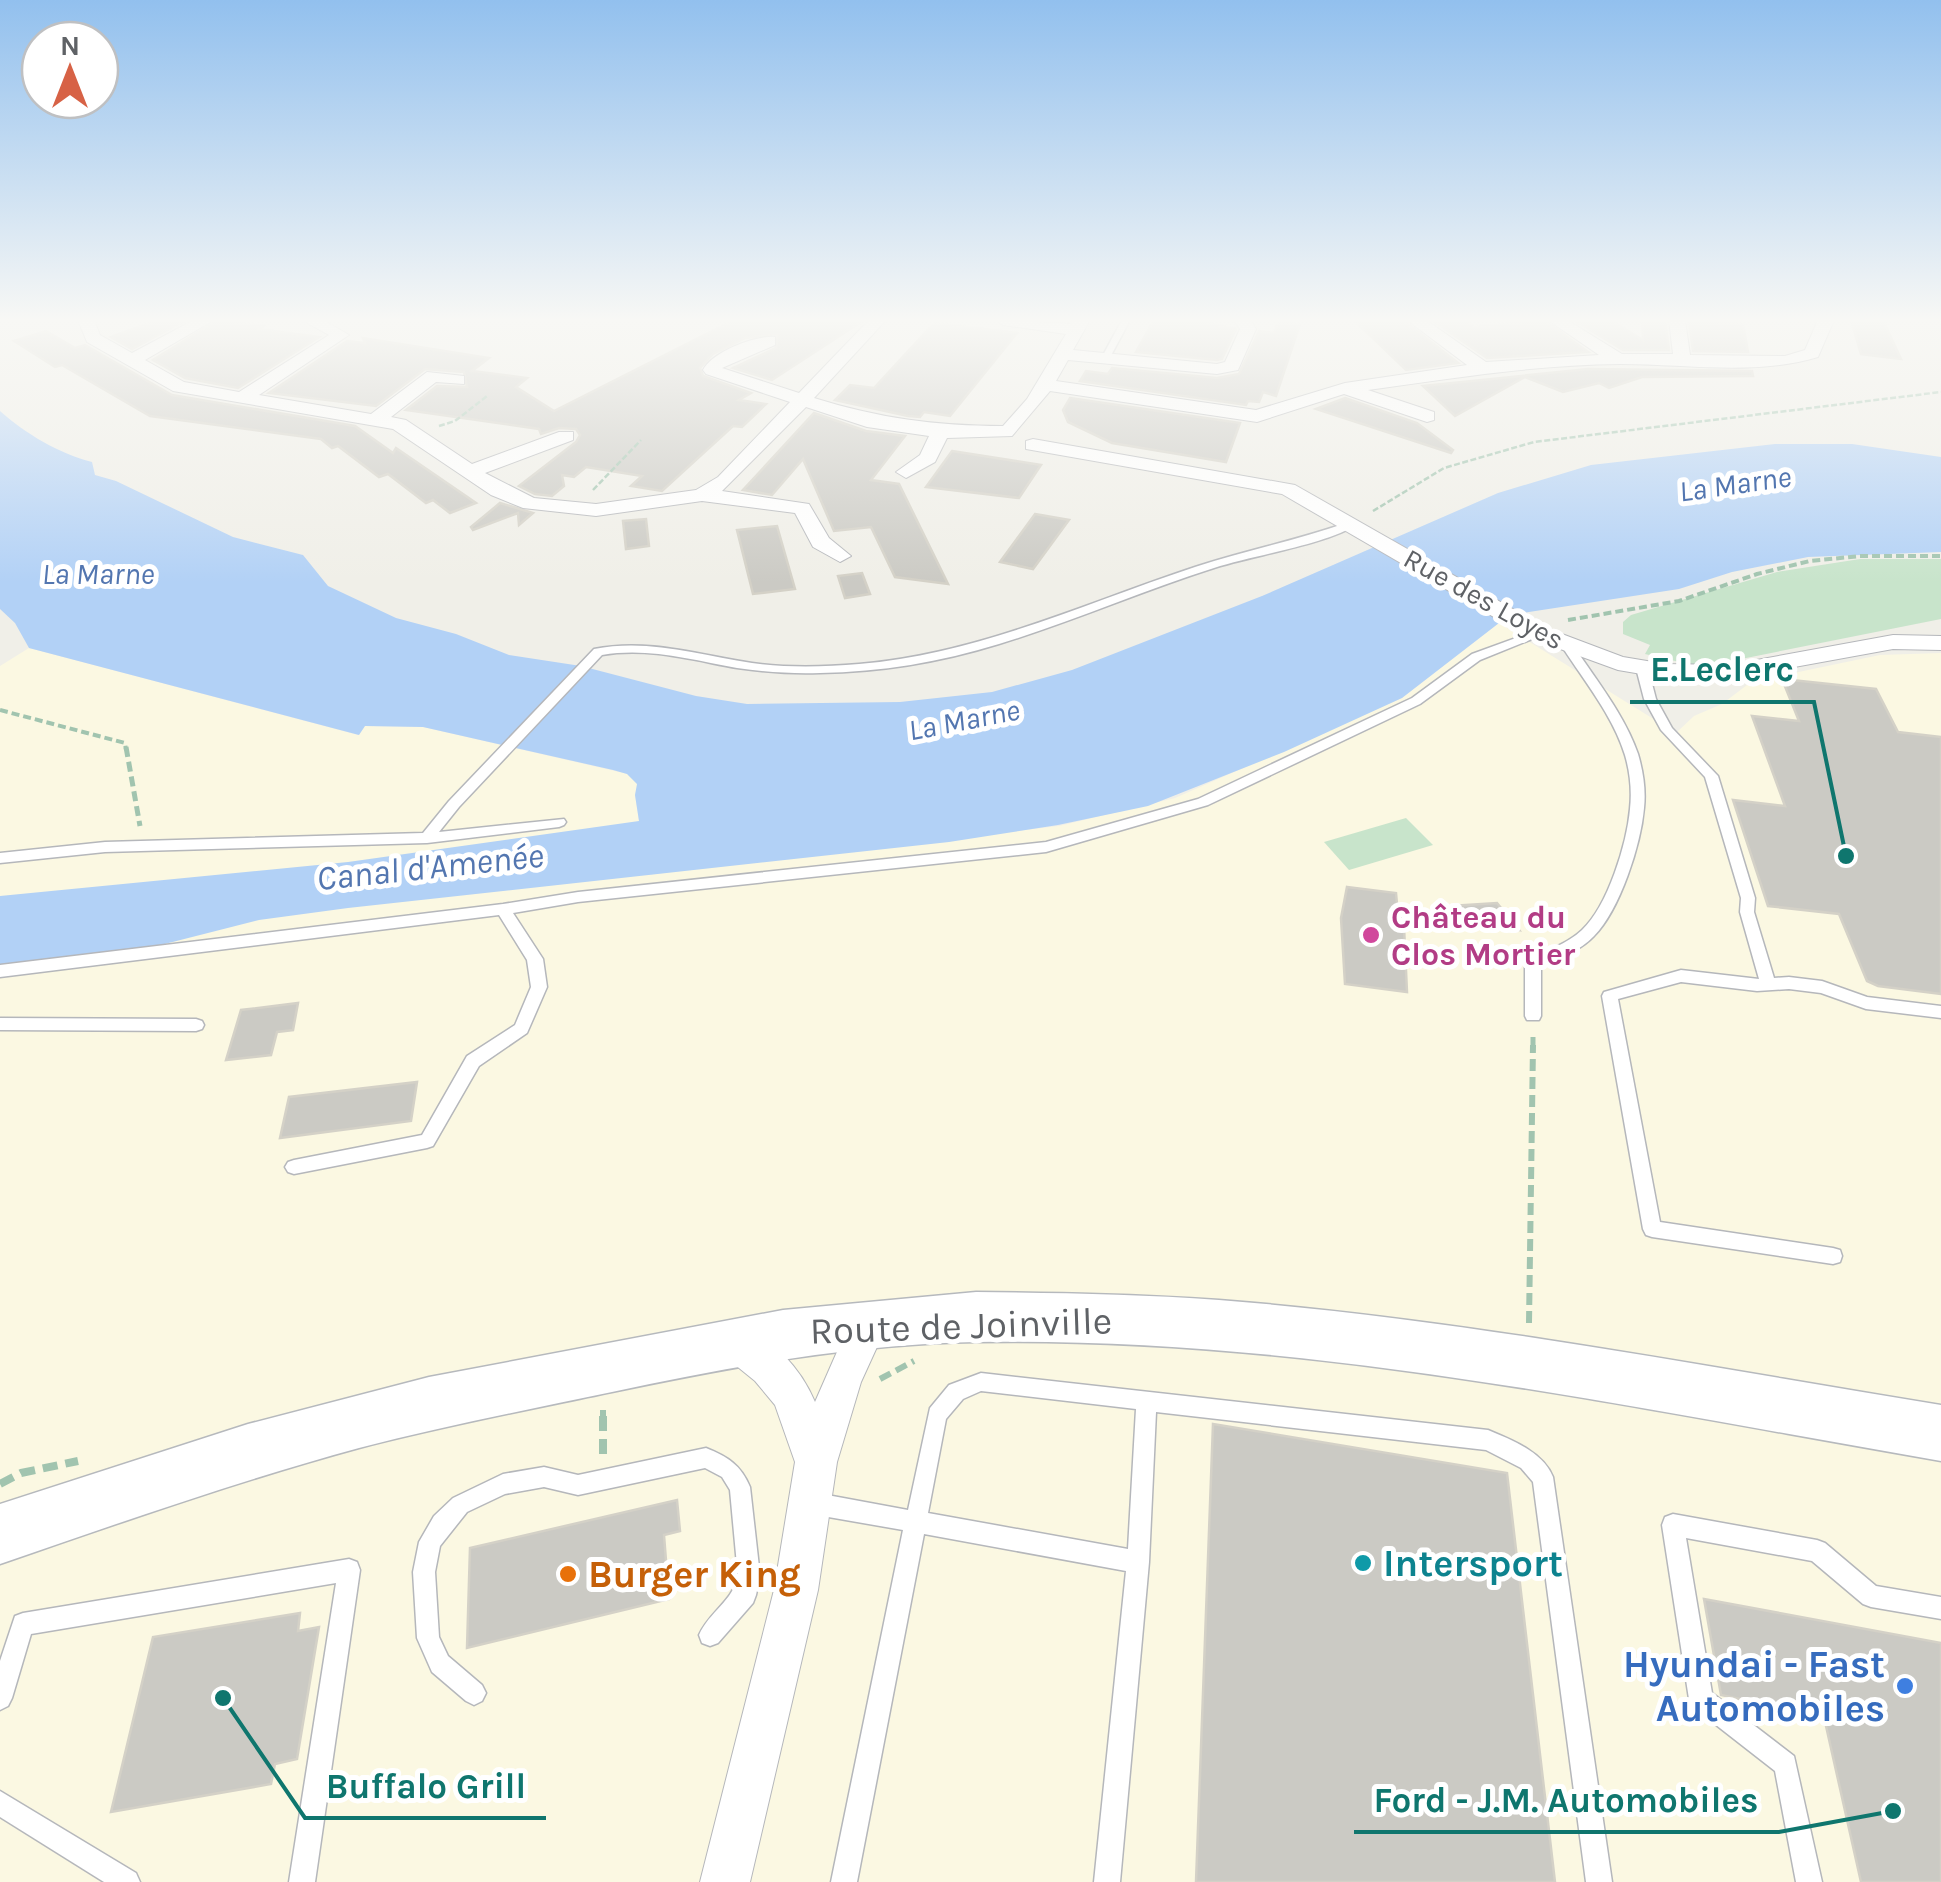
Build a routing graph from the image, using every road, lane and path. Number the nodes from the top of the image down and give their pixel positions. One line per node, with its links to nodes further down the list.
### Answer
1 (299, 408): 13 (street)
2 (390, 408): 13 (street)
3 (472, 408): 16 (path)
4 (795, 408): 22 (street)
5 (824, 408): 14 (street, Rue des Loyes)
6 (1036, 408): 17 (street)
7 (1175, 408): 11 (street)
8 (1285, 408): 11 (street)
9 (1403, 408): 12 (street)
10 (1812, 408): 24 (path)
11 (1267, 414): 15 (street)
12 (1427, 416)
13 (376, 418): 16 (street)
14 (940, 432): 17 (street, Rue des Loyes); 21 (street)
15 (1288, 433)
16 (416, 434): 20 (street)
17 (1027, 435): 24 (street, Rue des Loyes)
18 (566, 436): 20 (street)
19 (640, 440): 23 (path)
20 (472, 472): 23 (street)
21 (906, 472)
22 (702, 495): 23 (street); 25 (street)
23 (574, 510)
24 (1353, 524): 27 (street, Rue des Loyes); 33 (lane)
25 (840, 556)
26 (1941, 556): 27 (path)
27 (1538, 633): 29 (street, Rue des Loyes); 36 (lane)
28 (1941, 643): 30 (street, Rue des Loyes)
29 (1569, 648): 30 (street, Rue des Loyes); 40 (lane)
30 (1642, 668): 38 (lane)
31 (0, 710): 34 (path)
32 (560, 822): 33 (lane)
33 (428, 838): 34 (lane)
34 (144, 848): 35 (lane)
35 (0, 858)
36 (503, 909): 37 (lane); 43 (lane)
37 (0, 971)
38 (1768, 985): 39 (lane); 44 (lane)
39 (1941, 1012)
40 (1534, 1016): 48 (path)
41 (0, 1024): 42 (lane)
42 (196, 1025)
43 (294, 1167)
44 (1833, 1256)
45 (868, 1325): 46 (main road, Route de Joinville); 48 (main road, Route de Joinville); 54 (street)
46 (737, 1342): 54 (street); 56 (main road, Route de Joinville)
47 (916, 1360): 49 (path)
48 (1528, 1365): 52 (main road, Route de Joinville)
49 (872, 1392)
50 (603, 1396): 53 (path)
51 (1147, 1401): 55 (lane); 57 (lane); 68 (lane)
52 (1941, 1433)
53 (603, 1480): 59 (lane); 60 (lane)
54 (813, 1483): 55 (lane); 65 (street)
55 (915, 1522): 57 (lane); 66 (lane)
56 (0, 1534)
57 (1138, 1562): 67 (lane)
58 (1941, 1608): 69 (lane)
59 (710, 1634)
60 (474, 1694)
61 (0, 1698): 64 (lane)
62 (0, 1803): 63 (lane)
63 (127, 1882)
64 (302, 1882)
65 (725, 1882)
66 (844, 1882)
67 (1107, 1882)
68 (1599, 1882)
69 (1809, 1882)

